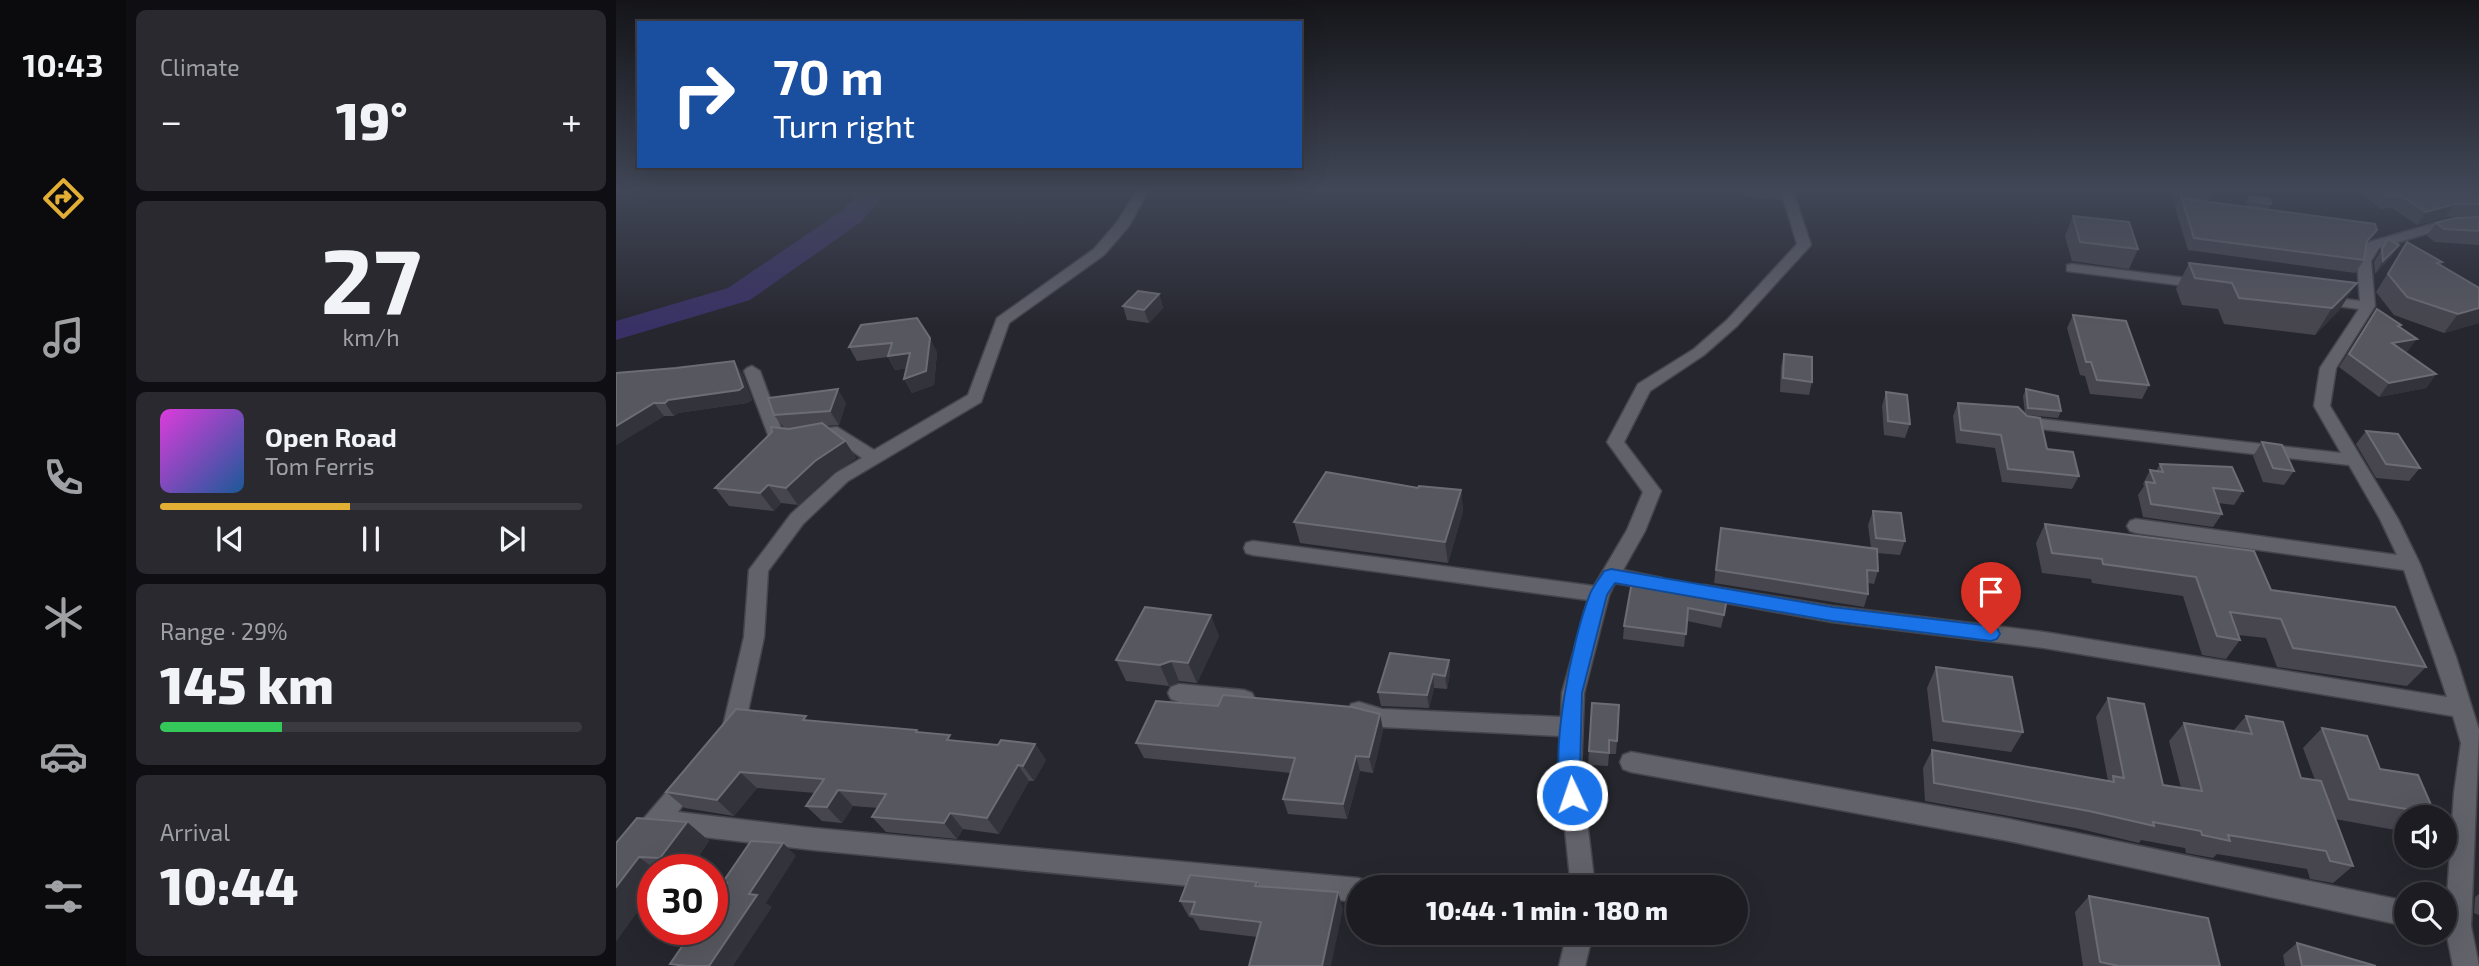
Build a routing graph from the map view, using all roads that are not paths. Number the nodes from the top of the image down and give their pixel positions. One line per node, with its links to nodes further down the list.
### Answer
1 (1113, 236): 10 (street)
2 (1801, 236): 15 (street)
3 (2398, 236): 7 (street)
4 (2072, 268): 5 (street)
5 (2220, 287)
6 (2314, 299): 7 (street)
7 (2368, 306): 11 (street)
8 (752, 371): 10 (street)
9 (2023, 422): 11 (street)
10 (874, 458): 22 (street)
11 (2353, 460): 14 (street)
12 (2136, 526): 14 (street)
13 (1253, 548): 16 (street)
14 (2411, 564): 19 (street)
15 (1611, 575): 16 (street); 19 (street)
16 (1599, 594): 21 (street)
17 (1179, 693): 18 (street)
18 (1261, 701)
19 (2461, 708): 28 (street)
20 (1342, 709): 21 (street)
21 (1571, 727): 27 (street)
22 (718, 748)
23 (1631, 762): 30 (street)
24 (701, 768): 26 (street)
25 (679, 822): 29 (street)
26 (616, 869)
27 (1582, 875)
28 (2455, 882)
29 (1346, 889)
30 (2394, 911)
31 (2457, 941): 34 (street)
32 (1577, 945): 33 (street)
33 (1572, 966)
34 (2466, 966)

